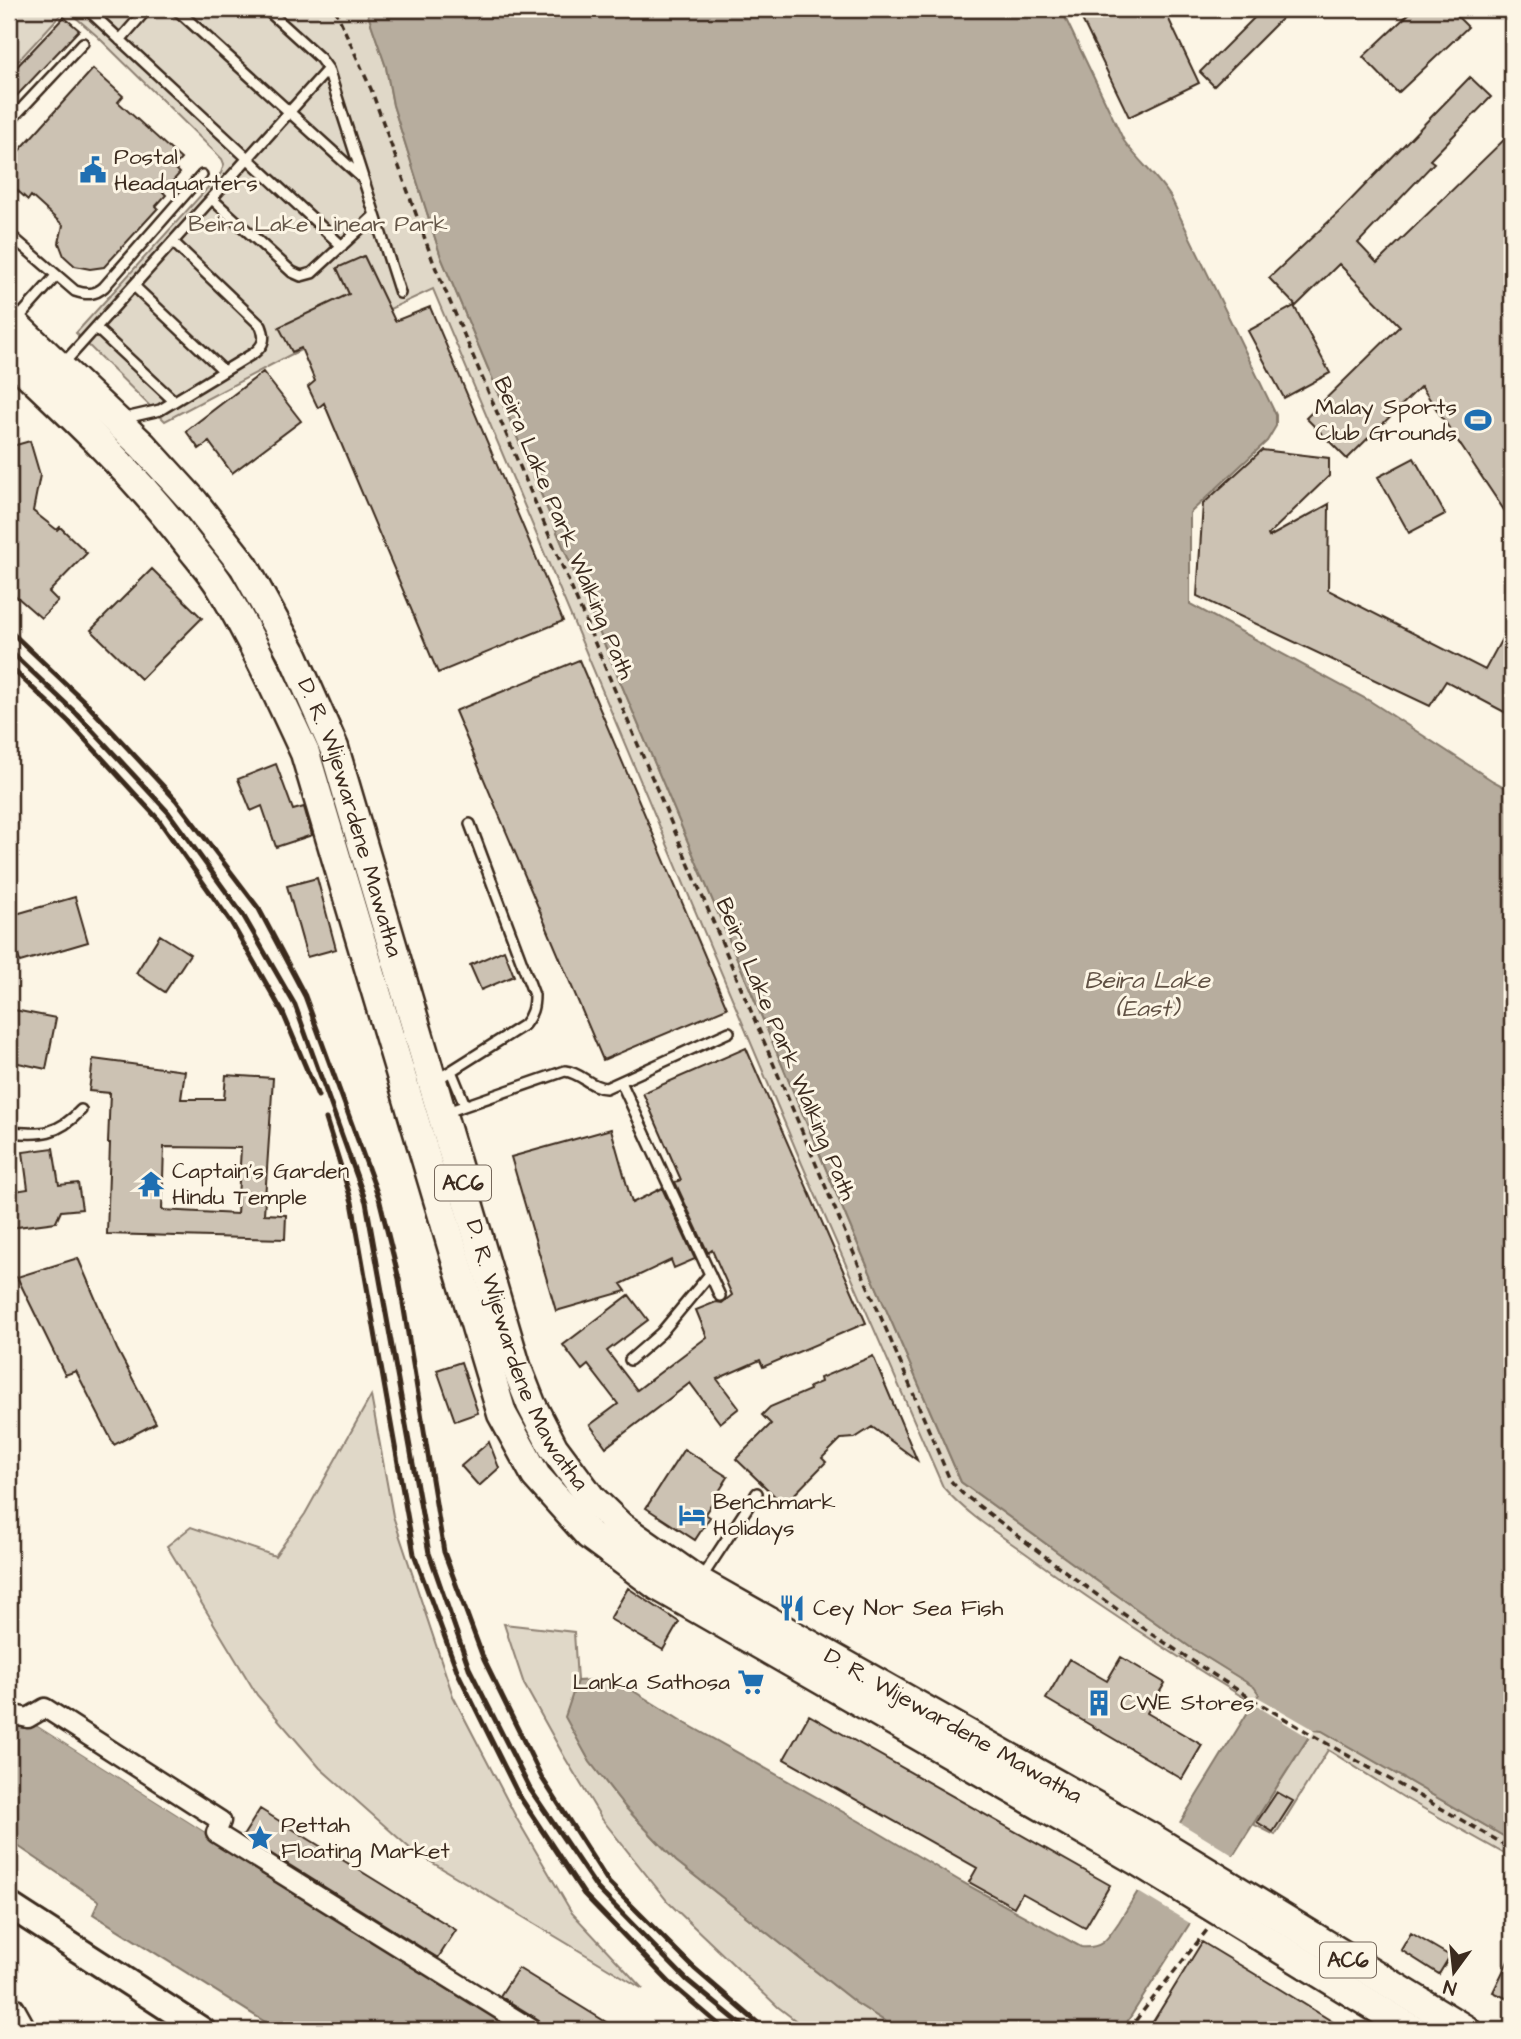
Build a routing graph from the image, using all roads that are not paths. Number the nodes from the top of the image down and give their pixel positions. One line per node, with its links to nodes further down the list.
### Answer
1 (86, 9): 5 (lane)
2 (147, 9): 5 (lane)
3 (176, 9): 8 (lane)
4 (266, 9): 7 (lane)
5 (120, 40): 10 (lane)
6 (83, 43): 9 (lane)
7 (328, 69): 8 (lane); 12 (lane)
8 (289, 113): 10 (lane); 12 (lane)
9 (9, 122)
10 (248, 158): 13 (lane); 17 (lane)
11 (202, 175): 18 (lane)
12 (363, 179): 14 (lane)
13 (212, 199): 16 (lane); 17 (lane)
14 (375, 215): 17 (lane); 20 (lane)
15 (9, 234): 18 (lane)
16 (173, 242): 19 (lane); 25 (lane)
17 (342, 246)
18 (56, 276): 21 (lane)
19 (134, 286): 22 (lane); 25 (lane)
20 (400, 293)
21 (11, 321): 24 (main road, D. R. Wijewardene Mawatha / AC6)
22 (96, 328): 24 (lane); 26 (lane)
23 (9, 356): 41 (main road, D. R. Wijewardene Mawatha / AC6)
24 (60, 367): 27 (main road, D. R. Wijewardene Mawatha / AC6)
25 (224, 371): 26 (lane)
26 (174, 401): 27 (lane)
27 (116, 421): 30 (main road, D. R. Wijewardene Mawatha / AC6)
28 (470, 824): 30 (lane)
29 (729, 1032): 31 (lane)
30 (442, 1077): 32 (main road, D. R. Wijewardene Mawatha / AC6)
31 (621, 1082): 32 (lane); 35 (lane)
32 (454, 1109): 39 (main road, D. R. Wijewardene Mawatha / AC6)
33 (81, 1110): 34 (lane)
34 (9, 1132)
35 (710, 1274): 36 (lane); 37 (lane)
36 (720, 1296)
37 (629, 1360)
38 (757, 1493): 39 (lane)
39 (699, 1582): 41 (main road, D. R. Wijewardene Mawatha / AC6)
40 (9, 1714): 46 (street)
41 (1143, 1848): 47 (main road, D. R. Wijewardene Mawatha / AC6); 48 (main road, D. R. Wijewardene Mawatha / AC6)
42 (9, 1905): 45 (street)
43 (9, 2012): 44 (highway)
44 (19, 2030)
45 (202, 2030)
46 (533, 2030)
47 (1413, 2030)
48 (1466, 2030)

